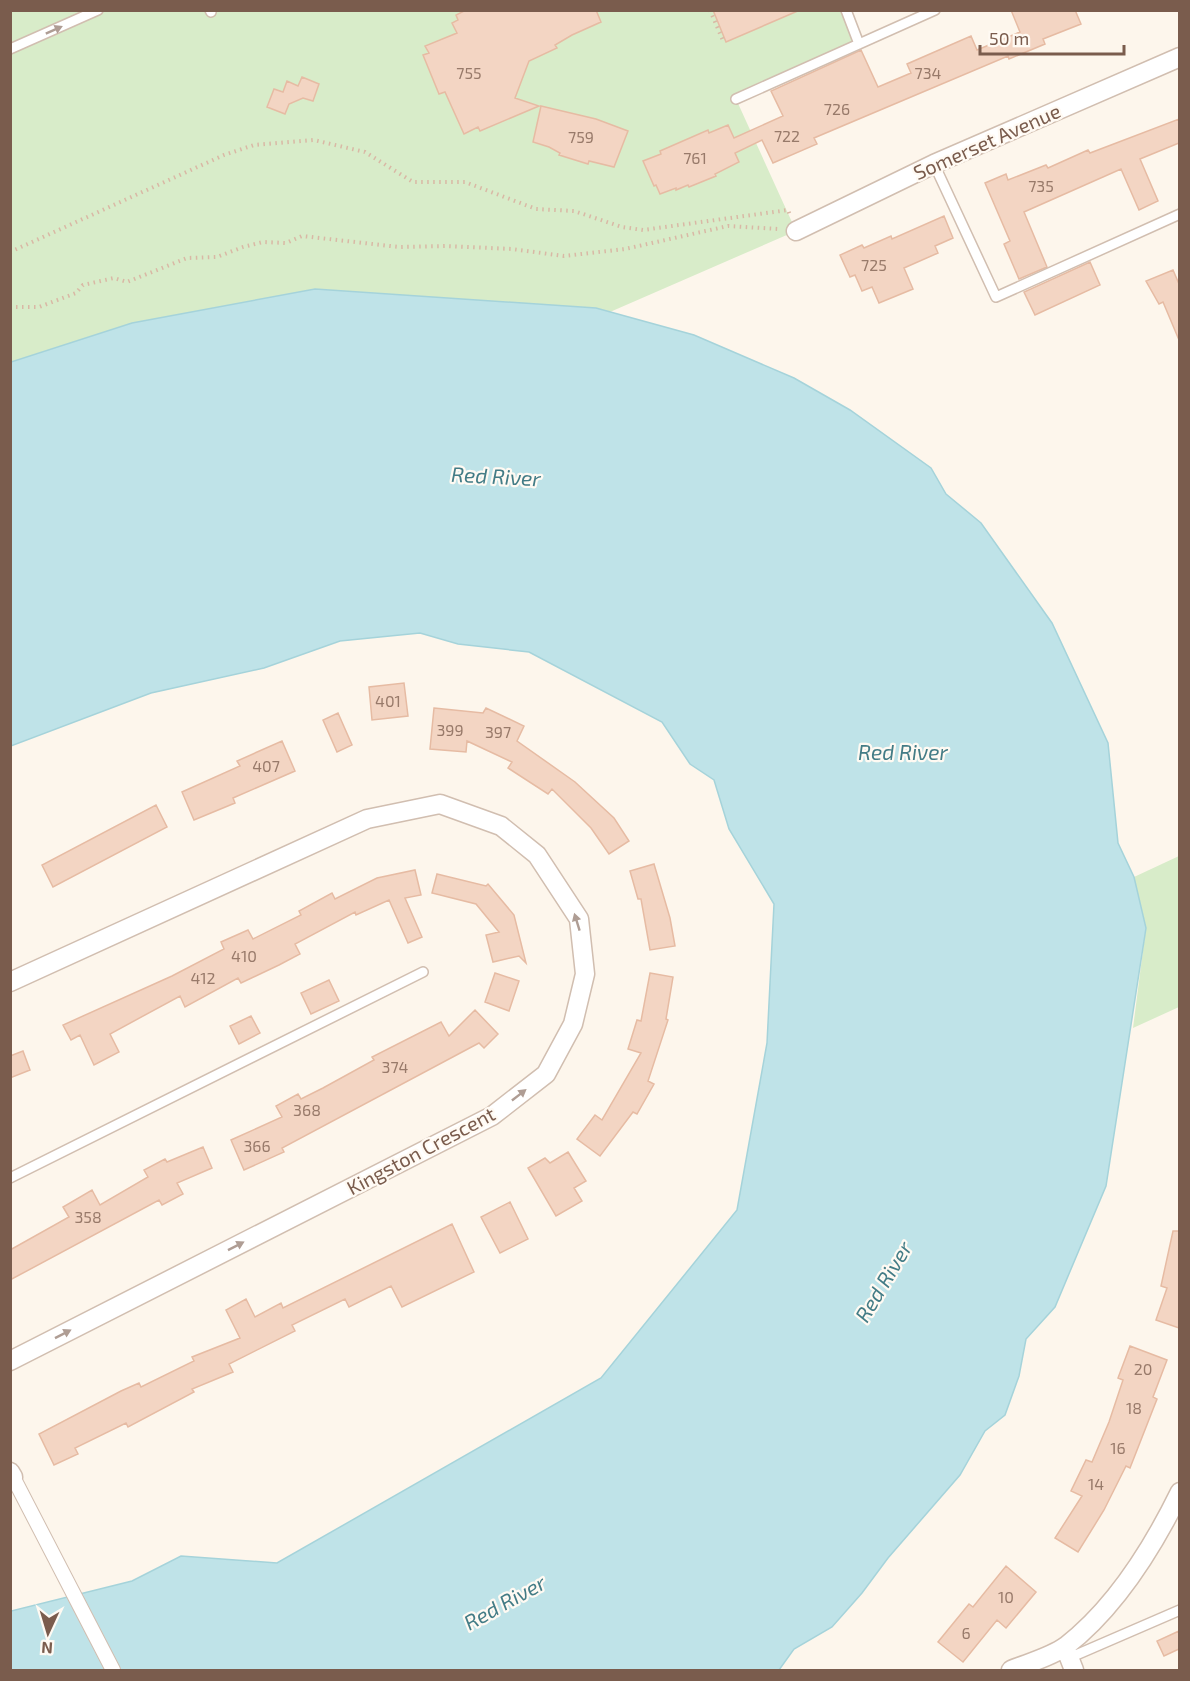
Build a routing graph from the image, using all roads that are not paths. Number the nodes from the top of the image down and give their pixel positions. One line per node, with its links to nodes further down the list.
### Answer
1 (98, 10): 5 (lane, one-way to 1)
2 (846, 10): 4 (lane)
3 (935, 10): 4 (lane)
4 (859, 44): 7 (lane)
5 (10, 49)
6 (1179, 57): 8 (street, Somerset Avenue)
7 (736, 99)
8 (934, 164): 9 (lane); 10 (street, Somerset Avenue)
9 (1179, 214)
10 (796, 231)
11 (423, 972): 13 (lane)
12 (10, 982): 14 (street, Kingston Crescent, one-way to 12)
13 (10, 1178)
14 (10, 1361)
15 (12, 1474): 19 (street)
16 (1179, 1492): 18 (street)
17 (1179, 1610): 18 (lane)
18 (1069, 1658): 20 (street)
19 (113, 1671)
20 (1011, 1671)

